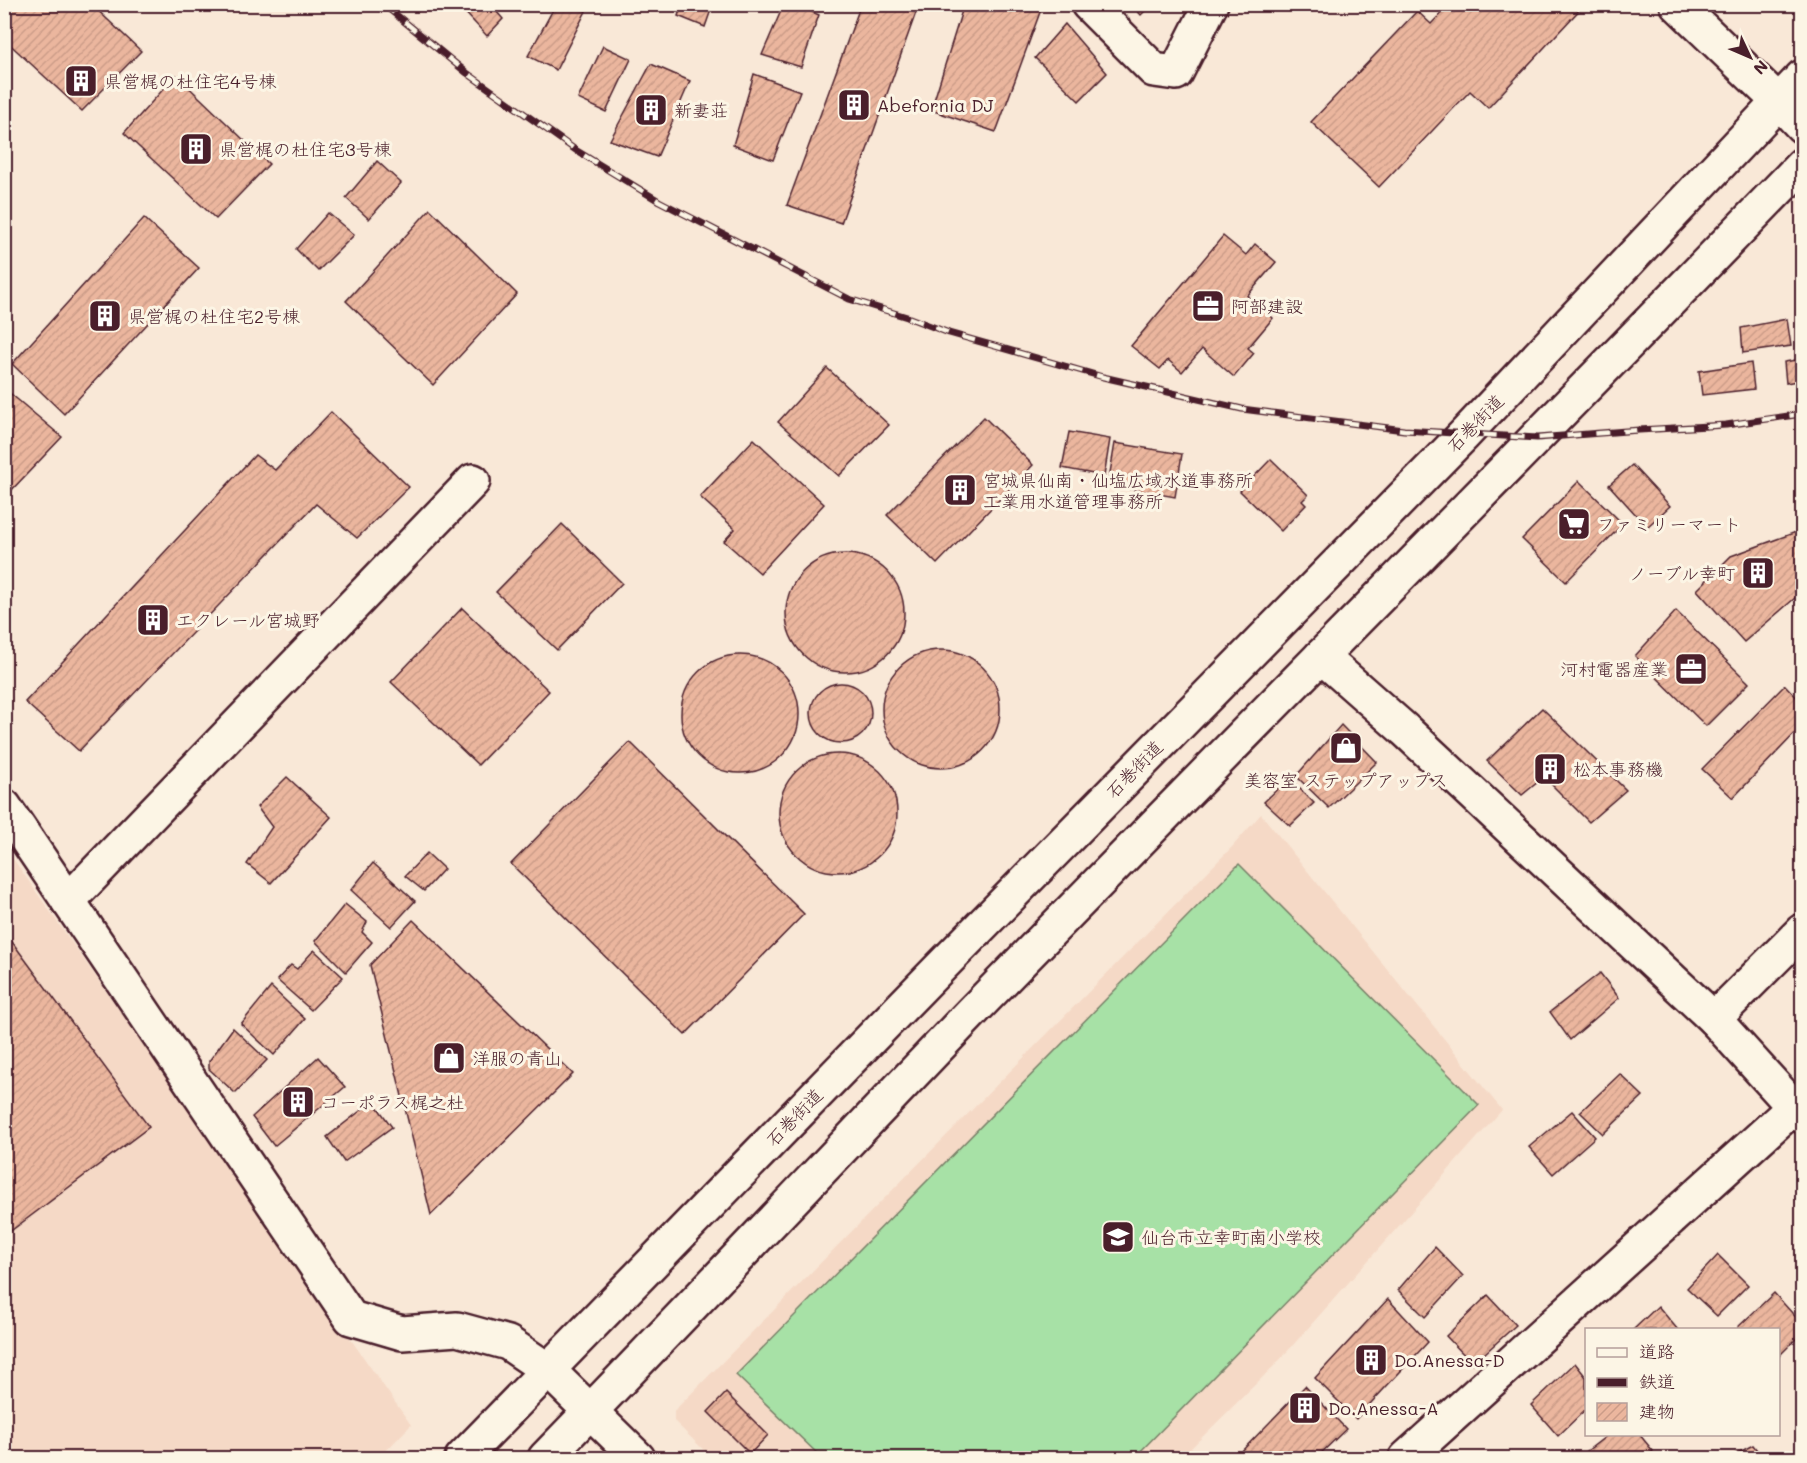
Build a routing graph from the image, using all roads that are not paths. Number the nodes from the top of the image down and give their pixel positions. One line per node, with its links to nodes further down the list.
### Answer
1 (1088, 4): 2 (street)
2 (1211, 4)
3 (1677, 4): 5 (street)
4 (1803, 77): 5 (street, 石巻街道)
5 (1779, 102): 6 (street); 15 (street, 石巻街道)
6 (1803, 126)
7 (1803, 165): 9 (street)
8 (474, 481): 11 (street)
9 (1321, 656): 13 (street); 16 (street)
10 (4, 806): 11 (street)
11 (68, 901): 15 (street)
12 (1803, 931): 13 (street)
13 (1714, 1019): 14 (street)
14 (1798, 1112): 20 (street)
15 (548, 1370): 16 (street); 17 (street, 石巻街道)
16 (591, 1411): 18 (street); 19 (street)
17 (462, 1458)
18 (545, 1458)
19 (638, 1458)
20 (1406, 1458)

